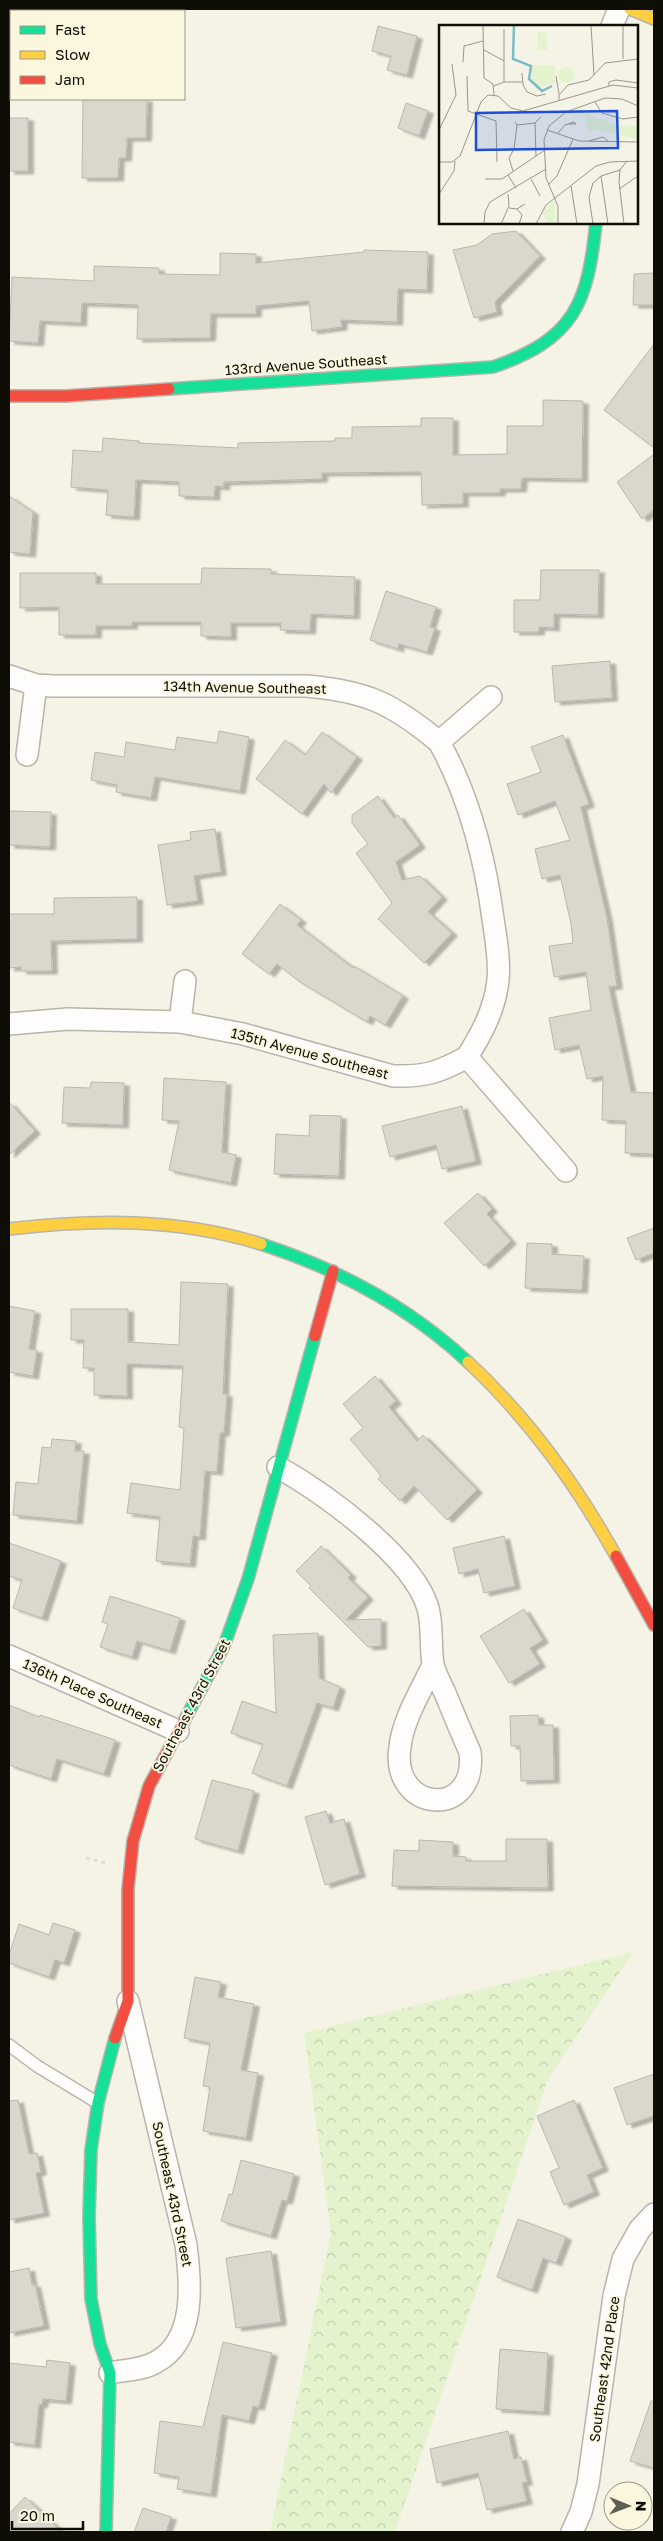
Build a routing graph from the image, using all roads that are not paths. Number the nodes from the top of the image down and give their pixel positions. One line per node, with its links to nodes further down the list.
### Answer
1 (619, 9): 4 (street)
2 (630, 9): 3 (street)
3 (654, 19)
4 (612, 25)
5 (596, 224): 6 (street, 133rd Avenue Southeast)
6 (9, 396)
7 (9, 676): 8 (street, 134th Avenue Southeast)
8 (36, 685): 10 (street, 134th Avenue Southeast); 11 (street)
9 (491, 697): 10 (street)
10 (438, 742): 15 (street)
11 (27, 755)
12 (185, 981): 13 (street)
13 (180, 1022): 14 (street, 135th Avenue Southeast); 15 (street, 135th Avenue Southeast)
14 (9, 1024)
15 (467, 1057): 16 (street)
16 (566, 1171)
17 (9, 1229): 18 (street)
18 (333, 1271): 19 (street, Southeast 43rd Street); 20 (street)
19 (278, 1468): 22 (street); 23 (street, Southeast 43rd Street)
20 (654, 1625)
21 (9, 1656): 23 (street, 136th Place Southeast)
22 (434, 1666): 22 (street)
23 (178, 1730): 24 (street, Southeast 43rd Street)
24 (128, 2001): 26 (street, Southeast 43rd Street); 28 (street, Southeast 43rd Street)
25 (9, 2045): 26 (lane)
26 (98, 2102): 28 (street, Southeast 43rd Street)
27 (654, 2214): 30 (street, Southeast 42nd Place)
28 (110, 2373): 29 (street, Southeast 43rd Street)
29 (106, 2532)
30 (572, 2532)

